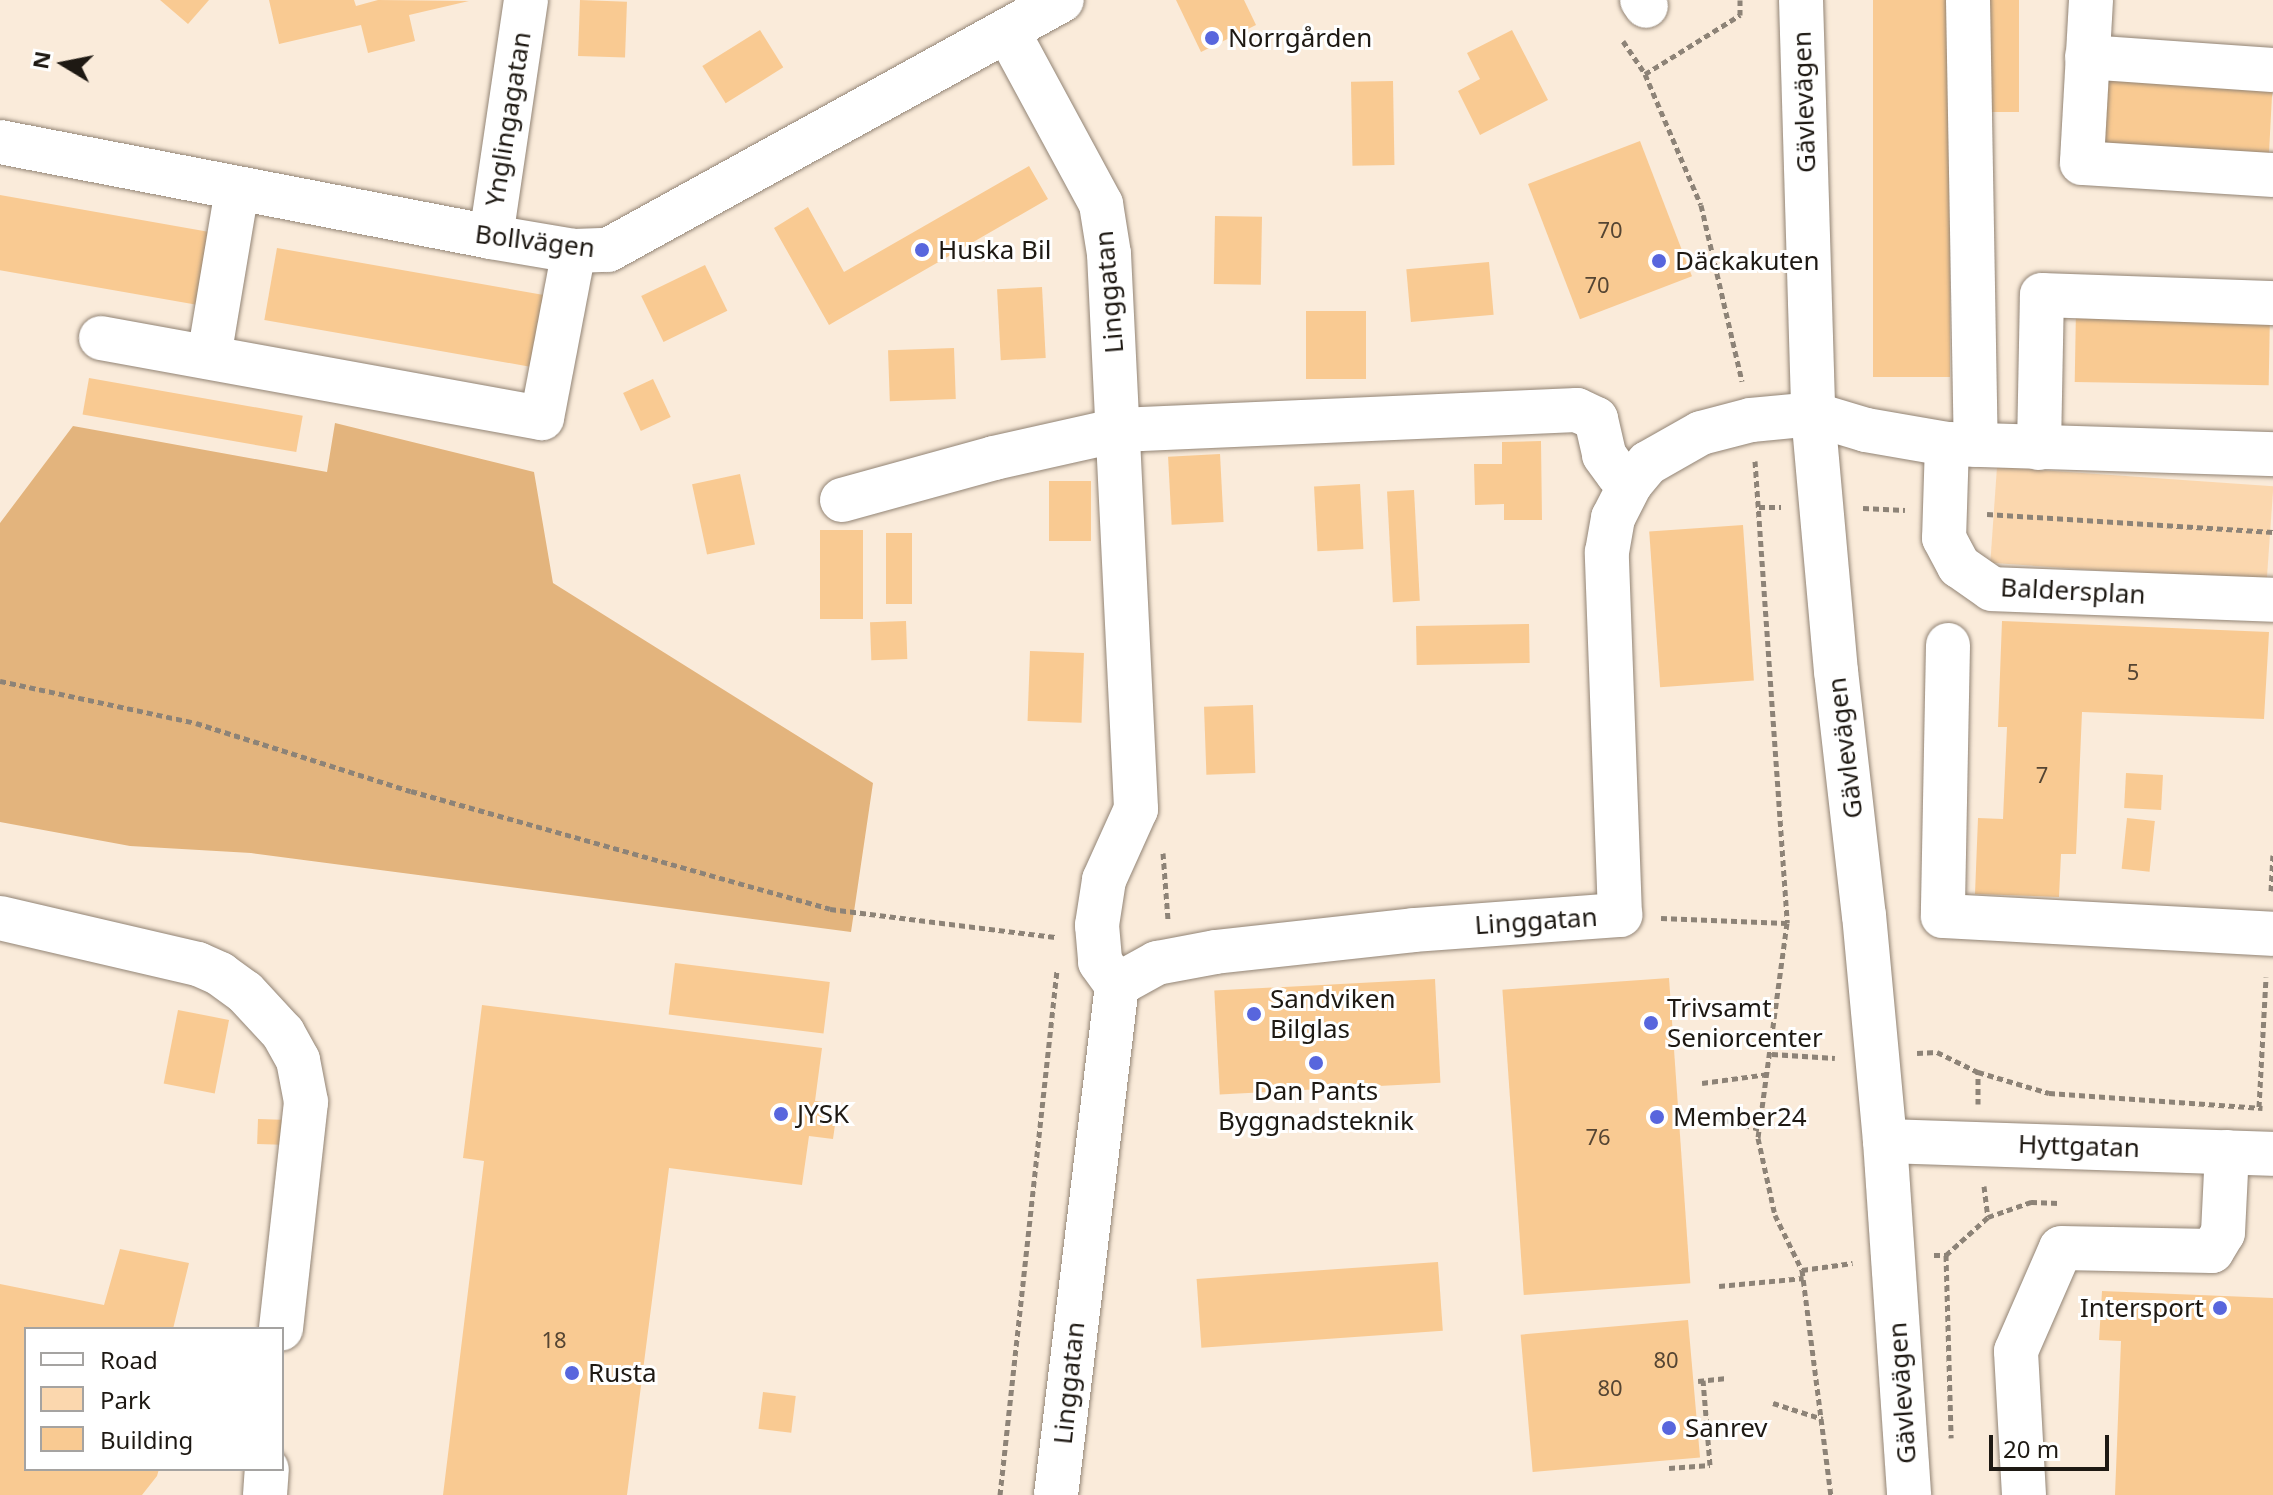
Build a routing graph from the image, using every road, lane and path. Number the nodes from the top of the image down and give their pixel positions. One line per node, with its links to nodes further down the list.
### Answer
1 (526, 0): 15 (street, Ynglingagatan)
2 (1062, 0): 8 (street, Bollvägen)
3 (1740, 0): 11 (path)
4 (1801, 0): 20 (street, Gävlevägen)
5 (1968, 0): 23 (street, Baldersplan)
6 (2091, 0): 9 (street)
7 (1636, 14): 11 (path)
8 (1008, 32): 16 (street, Bollvägen); 22 (street, Linggatan)
9 (2087, 57): 10 (street); 13 (street)
10 (2273, 70)
11 (1645, 74): 21 (path)
12 (0, 142): 14 (street, Bollvägen)
13 (2273, 175)
14 (237, 189): 15 (street, Bollvägen); 19 (street)
15 (491, 237): 16 (street, Bollvägen)
16 (574, 251): 19 (street)
17 (2273, 303): 24 (street)
18 (101, 338): 19 (street)
19 (209, 357)
20 (1813, 414): 21 (street, Linggatan); 23 (street); 42 (street, Gävlevägen)
21 (1751, 420): 26 (street, Linggatan); 36 (path)
22 (1119, 430): 26 (street); 27 (street); 40 (street, Linggatan)
23 (1962, 444): 24 (street); 28 (street, Baldersplan)
24 (2039, 448): 25 (street)
25 (2273, 454)
26 (1631, 483): 34 (street, Linggatan)
27 (842, 500)
28 (1942, 512): 29 (path); 30 (street, Baldersplan)
29 (2273, 532)
30 (2273, 600)
31 (1948, 645): 37 (street)
32 (0, 681): 38 (path)
33 (2273, 855): 37 (path)
34 (1620, 915): 36 (path); 40 (street, Linggatan)
35 (0, 918): 53 (street)
36 (1787, 923): 41 (path)
37 (2271, 934): 42 (path)
38 (1061, 938)
39 (1057, 969): 61 (path)
40 (1117, 985): 62 (street, Linggatan)
41 (1772, 1054): 42 (path); 43 (path)
42 (1877, 1058): 47 (street, Gävlevägen)
43 (1769, 1074): 44 (path); 46 (path)
44 (1702, 1083)
45 (1705, 1115): 46 (path)
46 (1760, 1129): 51 (path)
47 (1885, 1141): 48 (street, Hyttgatan); 64 (street, Gävlevägen)
48 (2227, 1152): 49 (street, Hyttgatan); 65 (street)
49 (2273, 1154)
50 (1946, 1255): 57 (path)
51 (1804, 1278): 52 (path); 56 (path)
52 (1719, 1286)
53 (281, 1327)
54 (1727, 1378): 58 (path)
55 (1773, 1403): 56 (path)
56 (1823, 1419): 63 (path)
57 (1951, 1450)
58 (1669, 1468)
59 (267, 1471): 60 (street)
60 (265, 1495)
61 (1000, 1495)
62 (1056, 1495)
63 (1831, 1495)
64 (1909, 1495)
65 (2024, 1495)

